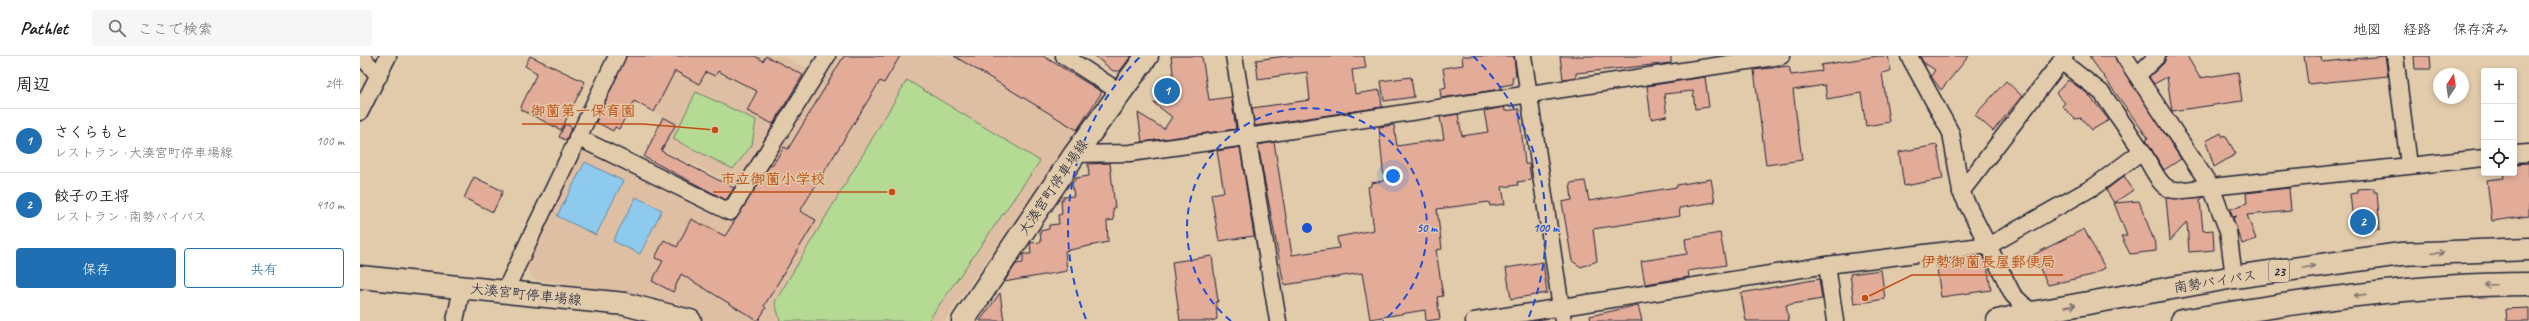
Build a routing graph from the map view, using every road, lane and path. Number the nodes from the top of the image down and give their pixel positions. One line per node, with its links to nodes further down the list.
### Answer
1 (360, 56): 16 (street)
2 (388, 56): 16 (street)
3 (617, 56): 20 (street)
4 (827, 56): 20 (street)
5 (1064, 56): 17 (street)
6 (1146, 56): 17 (main road, 大湊宮町停車場線)
7 (1234, 56): 21 (street)
8 (1523, 56): 18 (street)
9 (1781, 56): 18 (street)
10 (1909, 56): 29 (street)
11 (2124, 56): 15 (street)
12 (2157, 56): 15 (street)
13 (2395, 56): 27 (street)
14 (2063, 59): 22 (street); 29 (street)
15 (2138, 75): 28 (street)
16 (379, 76): 19 (street)
17 (1120, 92): 24 (main road, 大湊宮町停車場線)
18 (1529, 93): 21 (street); 40 (street)
19 (360, 111)
20 (577, 137): 37 (street)
21 (1246, 137): 24 (street); 44 (street)
22 (2142, 152): 28 (street); 30 (street)
23 (2529, 153): 25 (street)
24 (1075, 154): 43 (main road, 大湊宮町停車場線)
25 (2517, 154)
26 (2481, 158): 27 (street)
27 (2409, 166): 28 (street)
28 (2211, 187): 34 (street)
29 (1961, 192): 30 (street)
30 (1990, 245): 32 (street); 38 (street)
31 (2529, 249): 34 (main road, 南勢バイパス / 23, one-way to 31)
32 (1827, 265): 40 (street); 46 (street)
33 (360, 277): 36 (main road, 大湊宮町停車場線)
34 (2234, 277): 38 (main road, 南勢バイパス / 23, one-way to 34)
35 (2529, 284): 48 (main road, one-way to 48)
36 (462, 288): 37 (main road, 大湊宮町停車場線); 41 (street)
37 (504, 292): 39 (main road, 大湊宮町停車場線)
38 (2032, 313): 47 (main road, 南勢バイパス / 23)
39 (645, 315): 42 (main road, 大湊宮町停車場線)
40 (1562, 315): 45 (street)
41 (455, 321)
42 (690, 321)
43 (963, 321)
44 (1278, 321)
45 (1474, 321)
46 (1835, 321)
47 (1998, 321)
48 (2182, 321)

